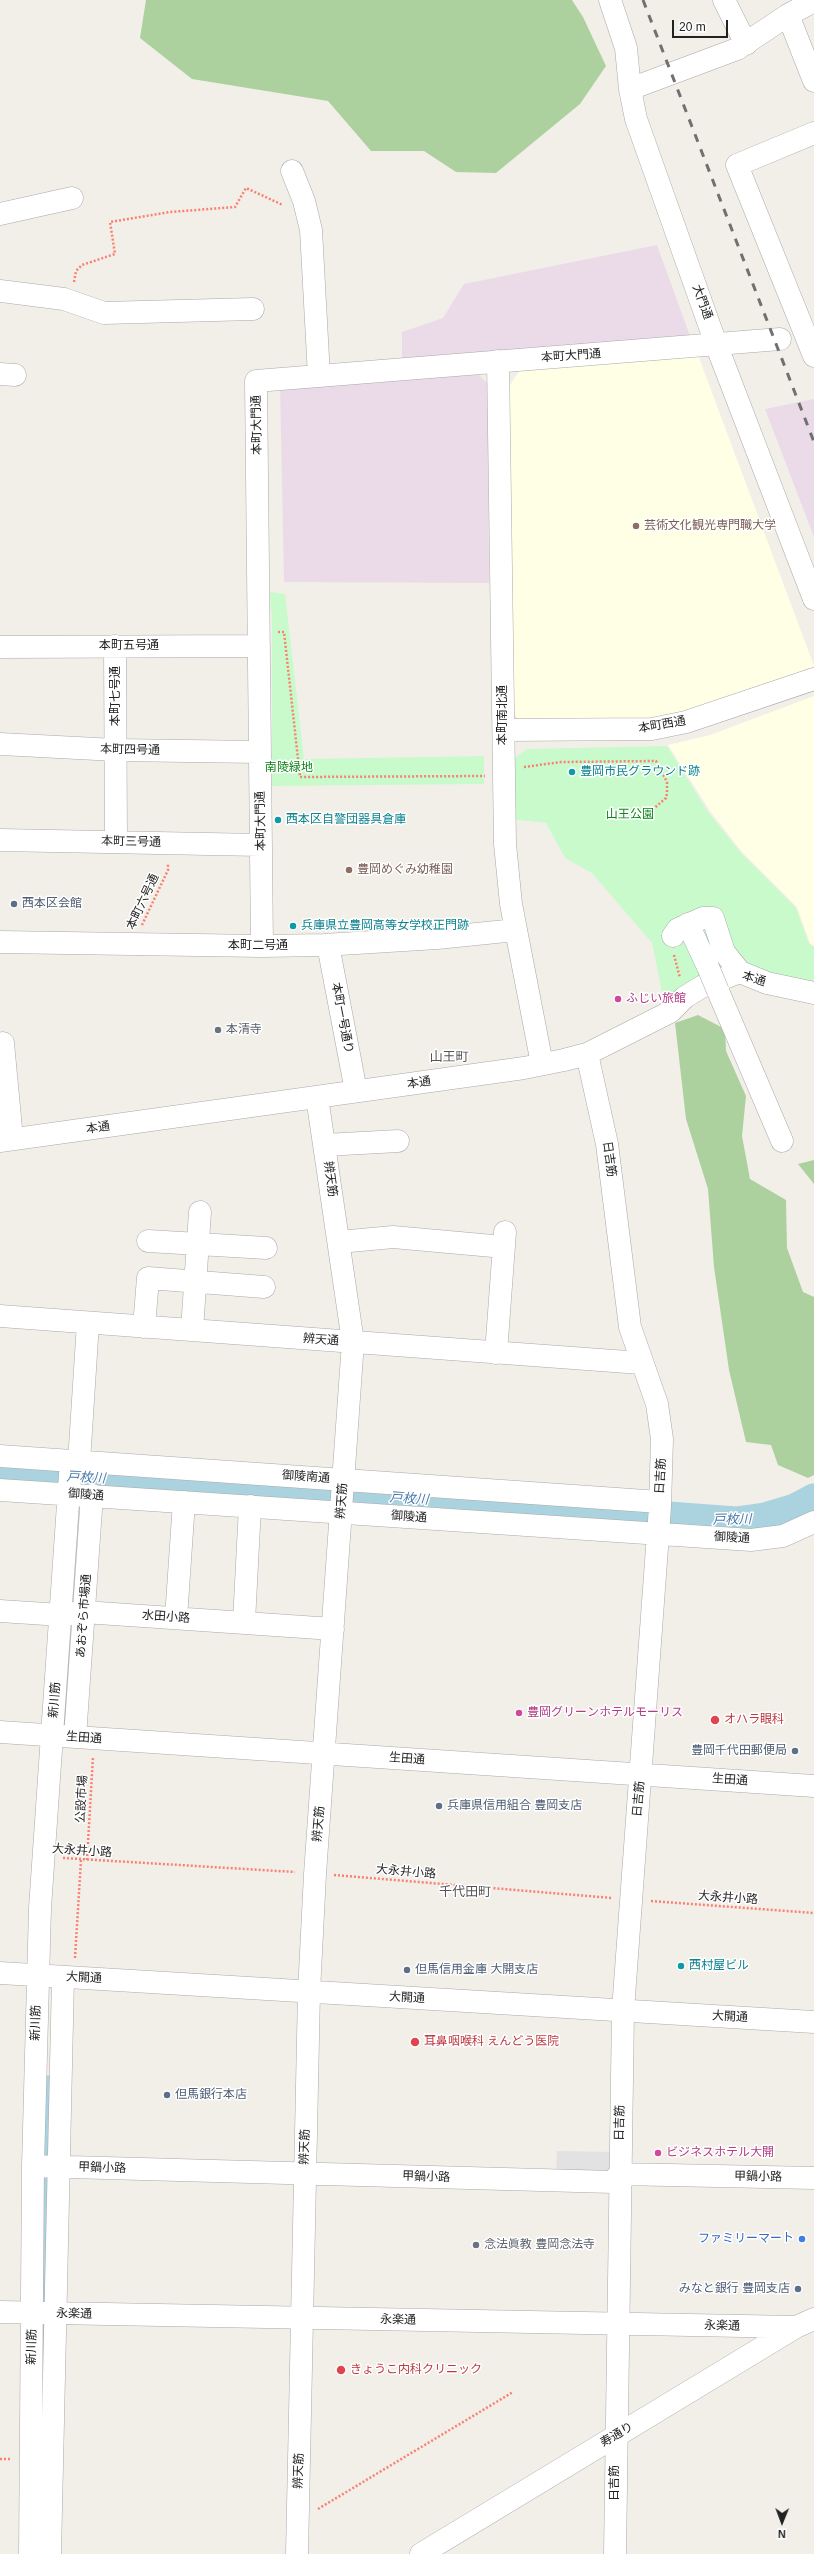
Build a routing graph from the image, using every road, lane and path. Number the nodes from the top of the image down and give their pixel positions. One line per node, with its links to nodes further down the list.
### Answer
1 (610, 0): 7 (street, 大門通)
2 (724, 0): 5 (street)
3 (814, 1): 4 (street)
4 (788, 14): 5 (street); 6 (street)
5 (746, 44): 7 (street)
6 (814, 81)
7 (630, 89): 17 (street, 大門通)
8 (814, 133): 18 (street)
9 (292, 171): 12 (street)
10 (72, 198): 11 (street)
11 (0, 214)
12 (308, 216): 14 (path); 20 (street)
13 (0, 291): 14 (street)
14 (72, 302): 15 (street)
15 (253, 309)
16 (780, 339): 17 (street, 本町大門通)
17 (716, 344): 19 (street, 本町大門通); 21 (street, 大門通)
18 (814, 356)
19 (498, 361): 20 (street, 本町大門通); 26 (street, 本町南北通)
20 (319, 376): 22 (street, 本町大門通)
21 (814, 599)
22 (265, 639): 23 (street, 本町五号通); 29 (street, 本町大門通); 31 (path)
23 (116, 646): 24 (street, 本町五号通); 28 (street, 本町七号通)
24 (0, 647)
25 (814, 679): 26 (street, 本町西通)
26 (504, 730): 37 (street, 本町南北通)
27 (0, 744): 28 (street, 本町四号通)
28 (116, 750): 29 (street, 本町四号通); 34 (street, 本町七号通)
29 (260, 752): 36 (street, 本町大門通)
30 (516, 770): 32 (path)
31 (487, 776)
32 (652, 810)
33 (0, 840): 34 (street, 本町三号通)
34 (116, 842): 35 (street, 本町三号通)
35 (168, 843): 36 (street, 本町三号通); 40 (path, 本町六号通)
36 (261, 845): 42 (street, 本町大門通)
37 (516, 930): 41 (street, 本町二号通); 48 (street, 本町南北通)
38 (680, 930): 43 (street); 45 (path); 53 (street, bridge)
39 (0, 942): 40 (street, 本町二号通)
40 (133, 944): 42 (street, 本町二号通)
41 (328, 945): 42 (street, 本町二号通); 49 (street, 本町一号通り)
42 (262, 946)
43 (740, 972): 44 (street, 本通); 45 (street, 本通)
44 (814, 993)
45 (685, 997): 47 (street, 本通)
46 (3, 1043): 51 (street)
47 (587, 1054): 48 (street, 本通); 68 (street, 日吉筋)
48 (542, 1064): 49 (street, 本通)
49 (356, 1091): 50 (street, 本通)
50 (317, 1097): 51 (street, 本通); 54 (street, 辨天筋)
51 (6, 1140)
52 (398, 1141): 54 (street)
53 (782, 1141)
54 (325, 1145): 57 (street, 辨天筋)
55 (200, 1212): 58 (street)
56 (148, 1241): 58 (street)
57 (339, 1242): 66 (street, 辨天筋); 67 (street)
58 (197, 1244): 59 (street); 60 (street)
59 (266, 1248)
60 (195, 1282): 61 (street); 64 (street); 65 (street)
61 (264, 1287)
62 (0, 1316): 63 (street, 辨天通)
63 (88, 1323): 64 (street, 辨天通); 70 (street, 新川筋)
64 (144, 1327): 65 (street, 辨天通)
65 (192, 1330): 66 (street, 辨天通)
66 (353, 1342): 67 (street, 辨天通); 71 (street, 辨天筋)
67 (496, 1353): 68 (street, 辨天通)
68 (641, 1364): 76 (street, 日吉筋)
69 (0, 1456): 70 (street, 御陵南通)
70 (73, 1463): 71 (street, 御陵南通); 73 (street, 新川筋)
71 (343, 1483): 76 (street, 御陵南通); 78 (street, 辨天筋)
72 (0, 1490): 73 (street, 御陵通)
73 (70, 1491): 74 (street, 御陵通); 83 (street, 新川筋)
74 (92, 1495): 75 (street, 御陵通); 82 (street, あおぞら市場通)
75 (184, 1502): 77 (street, 御陵通); 84 (street)
76 (660, 1504): 80 (street, 日吉筋)
77 (250, 1506): 78 (street, 御陵通); 85 (street)
78 (342, 1510): 80 (street, 御陵通); 86 (street, 辨天筋)
79 (814, 1522): 80 (street, 御陵通)
80 (658, 1531): 91 (street, 日吉筋)
81 (0, 1611): 83 (street, 水田小路)
82 (84, 1612): 83 (street, 水田小路); 84 (street, 水田小路); 89 (street, あおぞら市場通)
83 (61, 1615): 88 (street, 新川筋)
84 (176, 1618): 85 (street, 水田小路)
85 (244, 1622): 86 (street, 水田小路)
86 (333, 1629): 90 (street, 辨天筋)
87 (0, 1732): 88 (street, 生田通)
88 (52, 1736): 89 (street, 生田通); 93 (street, 新川筋)
89 (85, 1738): 90 (street, 生田通); 95 (path, 公設市場)
90 (325, 1754): 91 (street, 生田通); 96 (street, 辨天筋)
91 (641, 1774): 92 (street, 生田通); 97 (street, 日吉筋)
92 (814, 1786)
93 (43, 1857): 94 (path, 大永井小路); 101 (street, 新川筋)
94 (81, 1860): 95 (path, 大永井小路); 99 (path)
95 (87, 1860): 96 (path, 大永井小路)
96 (315, 1874): 97 (path, 大永井小路); 102 (street, 辨天筋)
97 (630, 1899): 98 (path, 大永井小路); 103 (street, 日吉筋)
98 (814, 1913)
99 (69, 1969): 101 (street, 大開通); 102 (street, 大開通); 105 (street, 新川筋)
100 (0, 1973): 101 (street, 大開通)
101 (37, 1976): 105 (street, 新川筋)
102 (309, 1992): 103 (street, 大開通); 106 (street, 辨天筋)
103 (623, 2010): 104 (street, 大開通); 107 (street, 日吉筋)
104 (814, 2022)
105 (46, 2166): 106 (street, 甲鍋小路); 110 (street, 新川筋)
106 (304, 2173): 107 (street, 甲鍋小路); 111 (street, 辨天筋)
107 (619, 2174): 108 (street, 甲鍋小路); 113 (street, 日吉筋)
108 (814, 2178)
109 (0, 2312): 110 (street, 永楽通)
110 (44, 2313): 111 (street, 永楽通); 117 (street, 新川筋); 118 (street, 新川筋)
111 (302, 2318): 113 (street, 永楽通); 116 (street, 辨天筋)
112 (805, 2323): 113 (street, 永楽通); 115 (street, 寿通り)
113 (618, 2324): 115 (street, 日吉筋)
114 (513, 2392): 116 (path)
115 (616, 2436): 120 (street, 寿通り); 121 (street, 日吉筋)
116 (298, 2522): 119 (street, 辨天筋)
117 (30, 2554)
118 (50, 2554)
119 (296, 2554)
120 (421, 2554)
121 (615, 2554)

